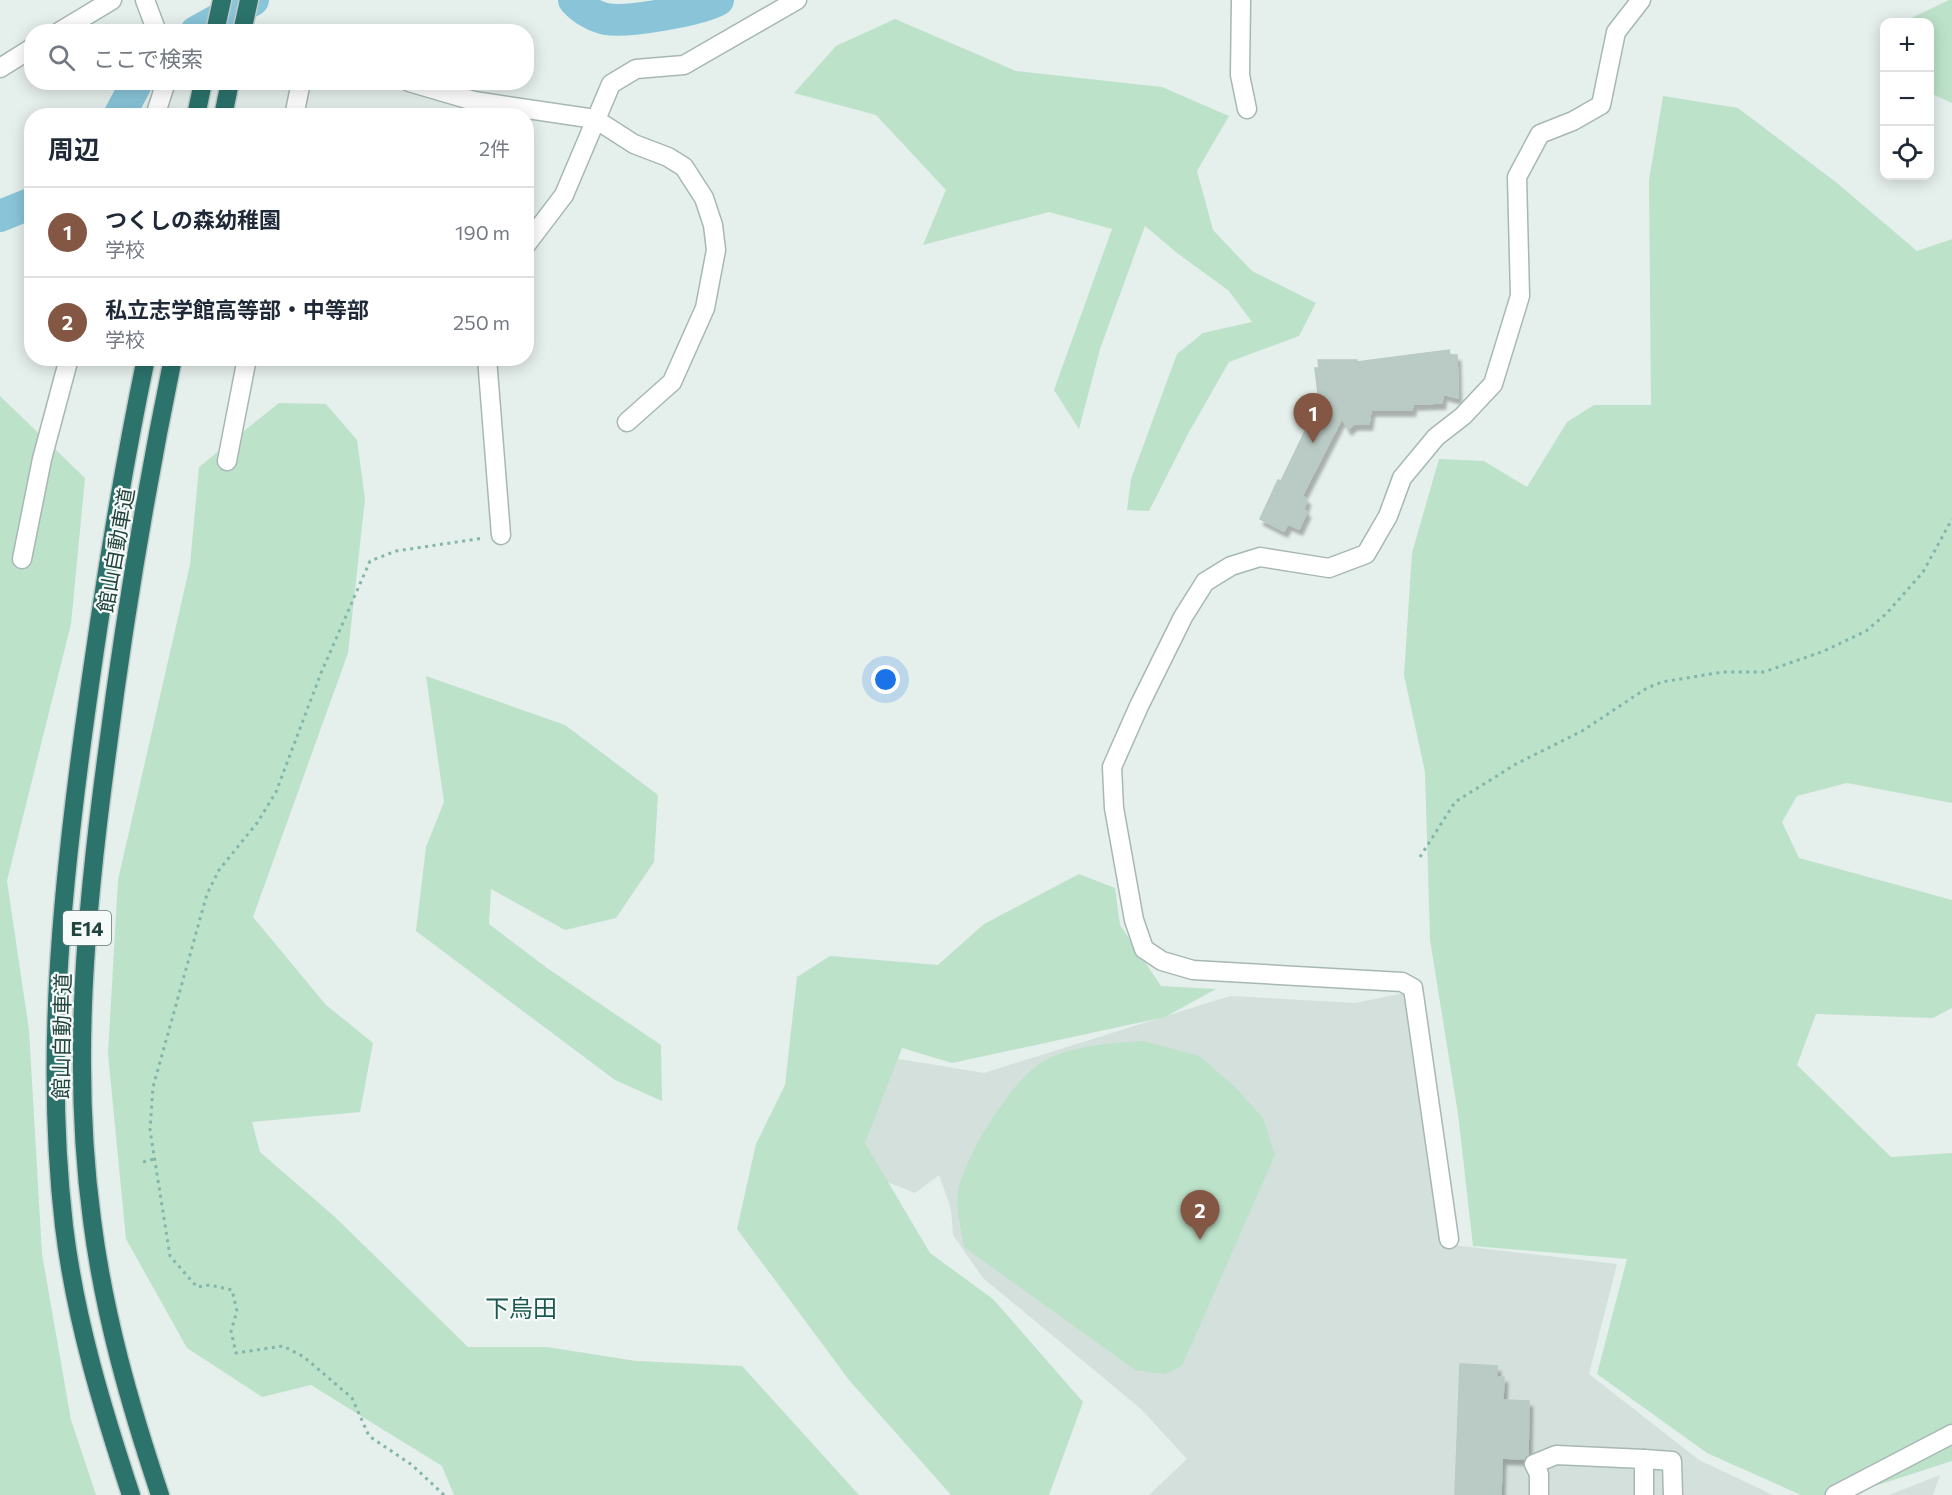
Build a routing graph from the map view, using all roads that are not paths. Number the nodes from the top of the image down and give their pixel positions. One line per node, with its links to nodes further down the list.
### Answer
1 (112, 0): 8 (street)
2 (145, 0): 9 (street)
3 (222, 0): 10 (highway)
4 (249, 0): 11 (highway)
5 (797, 0): 26 (street)
6 (1241, 0): 24 (street)
7 (1641, 0): 37 (street)
8 (72, 24)
9 (154, 24)
10 (217, 24)
11 (244, 24)
12 (24, 52): 13 (street)
13 (2, 62)
14 (163, 90): 19 (street)
15 (201, 90): 20 (highway)
16 (228, 90): 21 (highway)
17 (299, 90): 22 (street)
18 (436, 90): 23 (street)
19 (158, 108)
20 (197, 108)
21 (224, 108)
22 (295, 108)
23 (519, 108)
24 (1247, 109)
25 (534, 110): 26 (street)
26 (595, 120): 27 (street); 33 (street)
27 (534, 234)
28 (67, 366): 36 (street)
29 (145, 366): 40 (highway, 館山自動車道 / E14)
30 (171, 366): 41 (highway, 館山自動車道 / E14)
31 (245, 366): 34 (street)
32 (488, 366): 35 (street)
33 (627, 422)
34 (227, 461)
35 (501, 535)
36 (22, 559)
37 (1449, 1239)
38 (1952, 1434): 45 (street)
39 (1644, 1460): 42 (street); 43 (street); 44 (street)
40 (131, 1495)
41 (160, 1495)
42 (1539, 1495)
43 (1644, 1495)
44 (1673, 1495)
45 (1835, 1495)

